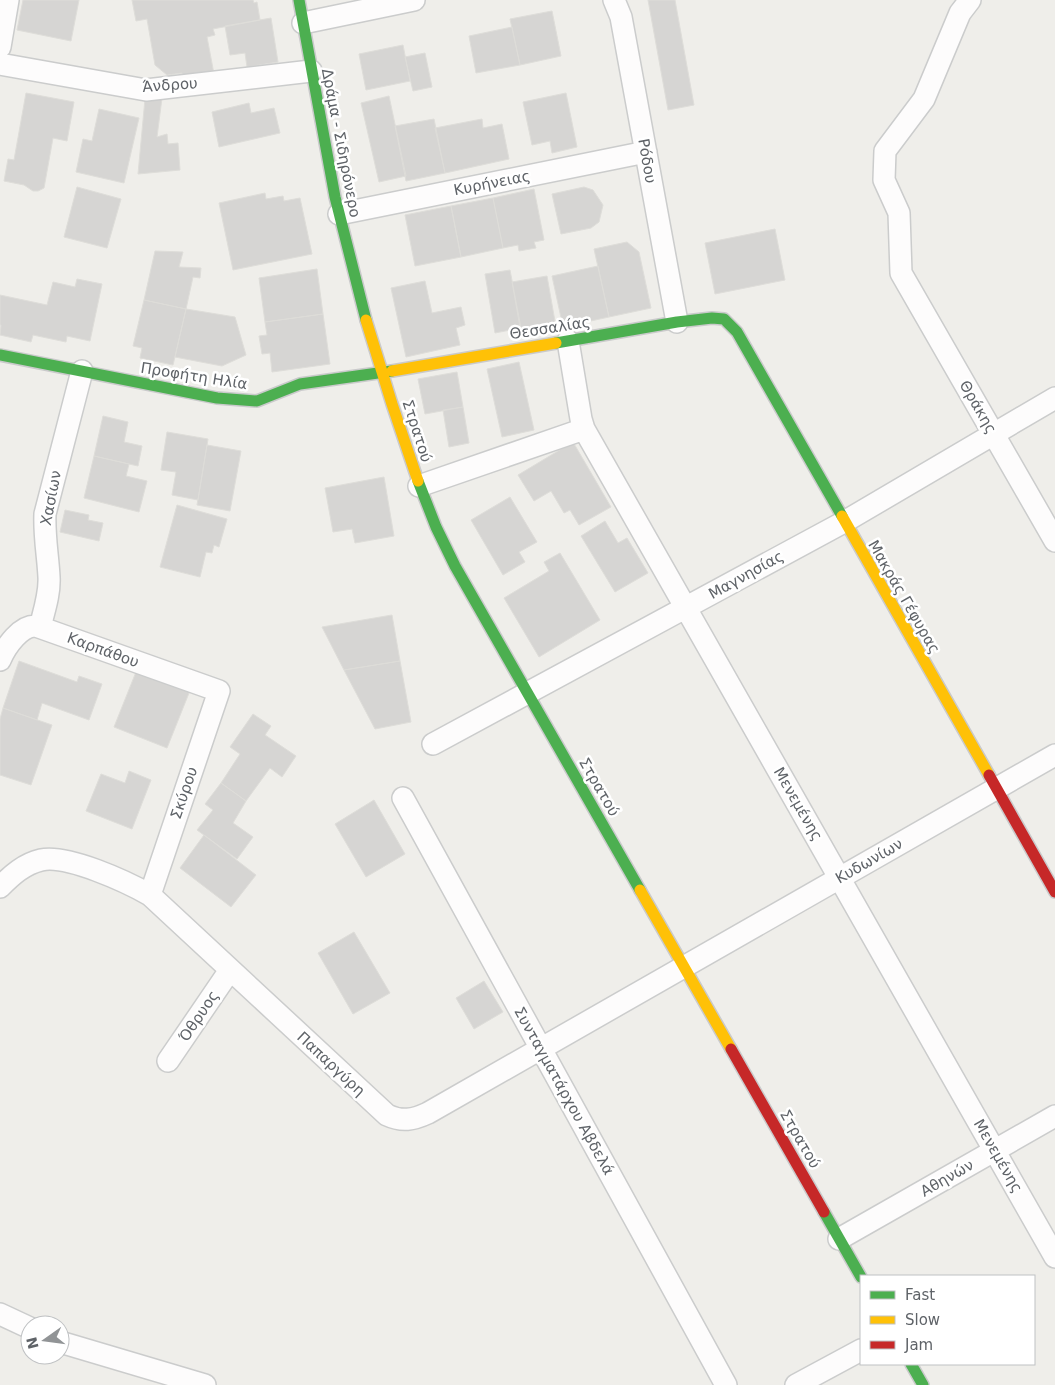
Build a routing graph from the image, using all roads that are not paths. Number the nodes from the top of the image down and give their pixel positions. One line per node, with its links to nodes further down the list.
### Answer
1 (8, 0): 7 (street)
2 (299, 0): 6 (street, Δράμα - Σιδηρόνερο)
3 (414, 0): 6 (street)
4 (614, 0): 10 (street, Ρόδου)
5 (970, 0): 21 (street, Θράκης)
6 (303, 23): 9 (street, Δράμα - Σιδηρόνερο)
7 (0, 47)
8 (0, 64): 9 (street, Άνδρου)
9 (311, 71): 11 (street, Δράμα - Σιδηρόνερο)
10 (646, 152): 11 (street, Κυρήνειας); 14 (street, Ρόδου)
11 (339, 214): 12 (street, Δράμα - Σιδηρόνερο)
12 (358, 291): 18 (street, Στρατού)
13 (724, 319): 14 (street, Θεσσαλίας); 23 (street, Μακράς Γέφυρας)
14 (677, 322): 15 (street, Θεσσαλίας)
15 (568, 341): 18 (street, Θεσσαλίας); 20 (street, Μενεμένης)
16 (0, 355): 17 (street, Προφήτη Ηλία)
17 (82, 371): 18 (street, Προφήτη Ηλία); 26 (street, Χασίων)
18 (382, 373): 22 (street, Στρατού)
19 (1055, 398): 21 (street, Μαγνησίας)
20 (584, 428): 22 (street); 25 (street, Μενεμένης)
21 (994, 434): 23 (street, Μαγνησίας); 24 (street, Θράκης)
22 (419, 486): 29 (street, Στρατού)
23 (844, 522): 25 (street, Μαγνησίας); 32 (street, Μακράς Γέφυρας)
24 (1055, 541)
25 (686, 608): 29 (street, Μαγνησίας); 34 (street, Μενεμένης)
26 (40, 628): 27 (street); 28 (street, Καρπάθου)
27 (0, 660)
28 (219, 691): 37 (street, Σκύρου)
29 (528, 694): 30 (street, Μαγνησίας); 38 (street, Στρατού)
30 (433, 744)
31 (1055, 754): 32 (street, Κυδωνίων)
32 (996, 788): 34 (street, Κυδωνίων); 36 (street, Μακράς Γέφυρας)
33 (402, 798): 40 (street, Συνταγματάρχου Αβδελά)
34 (840, 877): 38 (street, Κυδωνίων); 43 (street, Μενεμένης)
35 (0, 887): 37 (street, Παπαργύρη)
36 (1055, 892)
37 (150, 895): 39 (street, Παπαργύρη)
38 (684, 966): 40 (street, Παπαργύρη); 44 (street, Στρατού)
39 (230, 970): 40 (street, Παπαργύρη); 41 (street, Όθρυος)
40 (540, 1048): 53 (street, Συνταγματάρχου Αβδελά)
41 (168, 1061)
42 (1055, 1116): 43 (street, Αθηνών)
43 (994, 1151): 44 (street, Αθηνών); 45 (street, Μενεμένης)
44 (840, 1239): 46 (street, Στρατού)
45 (1055, 1256)
46 (860, 1275)
47 (0, 1314): 48 (street)
48 (20, 1323)
49 (70, 1345): 52 (street)
50 (860, 1351): 54 (street)
51 (911, 1365): 55 (street)
52 (205, 1385)
53 (726, 1385)
54 (796, 1385)
55 (923, 1385)

